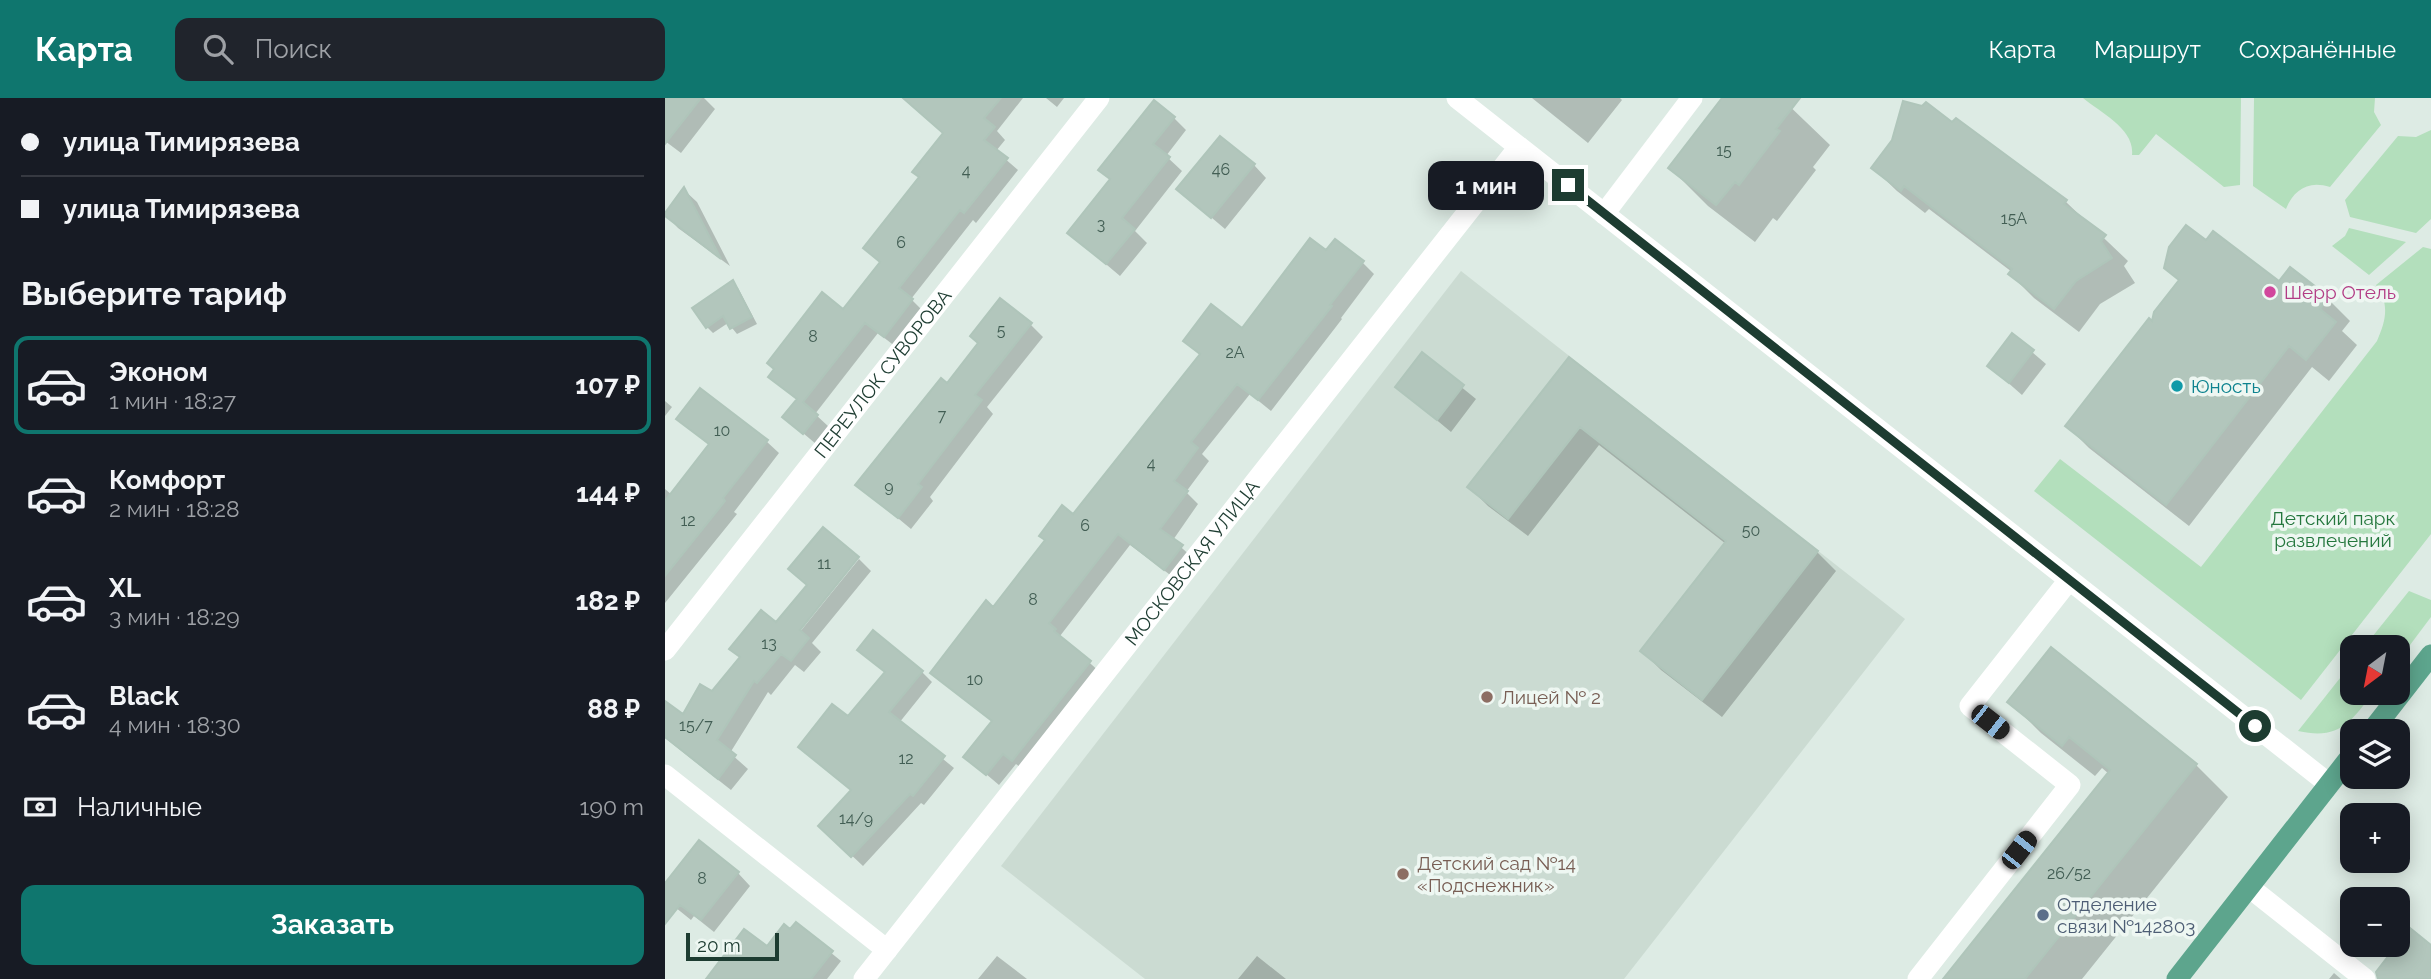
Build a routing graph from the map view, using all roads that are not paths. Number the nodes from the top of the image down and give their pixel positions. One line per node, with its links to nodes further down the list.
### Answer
1 (1099, 98): 7 (street, ПЕРЕУЛОК СУВОРОВА)
2 (1457, 98): 4 (street)
3 (1692, 98): 5 (street)
4 (1519, 147): 5 (street); 14 (street, МОСКОВСКАЯ УЛИЦА)
5 (1604, 214): 6 (street)
6 (2069, 580): 12 (street); 16 (street)
7 (665, 650)
8 (2431, 654): 9 (main road)
9 (2381, 719)
10 (2340, 770): 12 (main road)
11 (665, 775): 14 (street)
12 (2329, 784): 13 (main road)
13 (2249, 887): 17 (main road); 18 (street)
14 (887, 950): 15 (street, МОСКОВСКАЯ УЛИЦА)
15 (864, 979)
16 (1918, 979)
17 (2177, 979)
18 (2365, 979)

